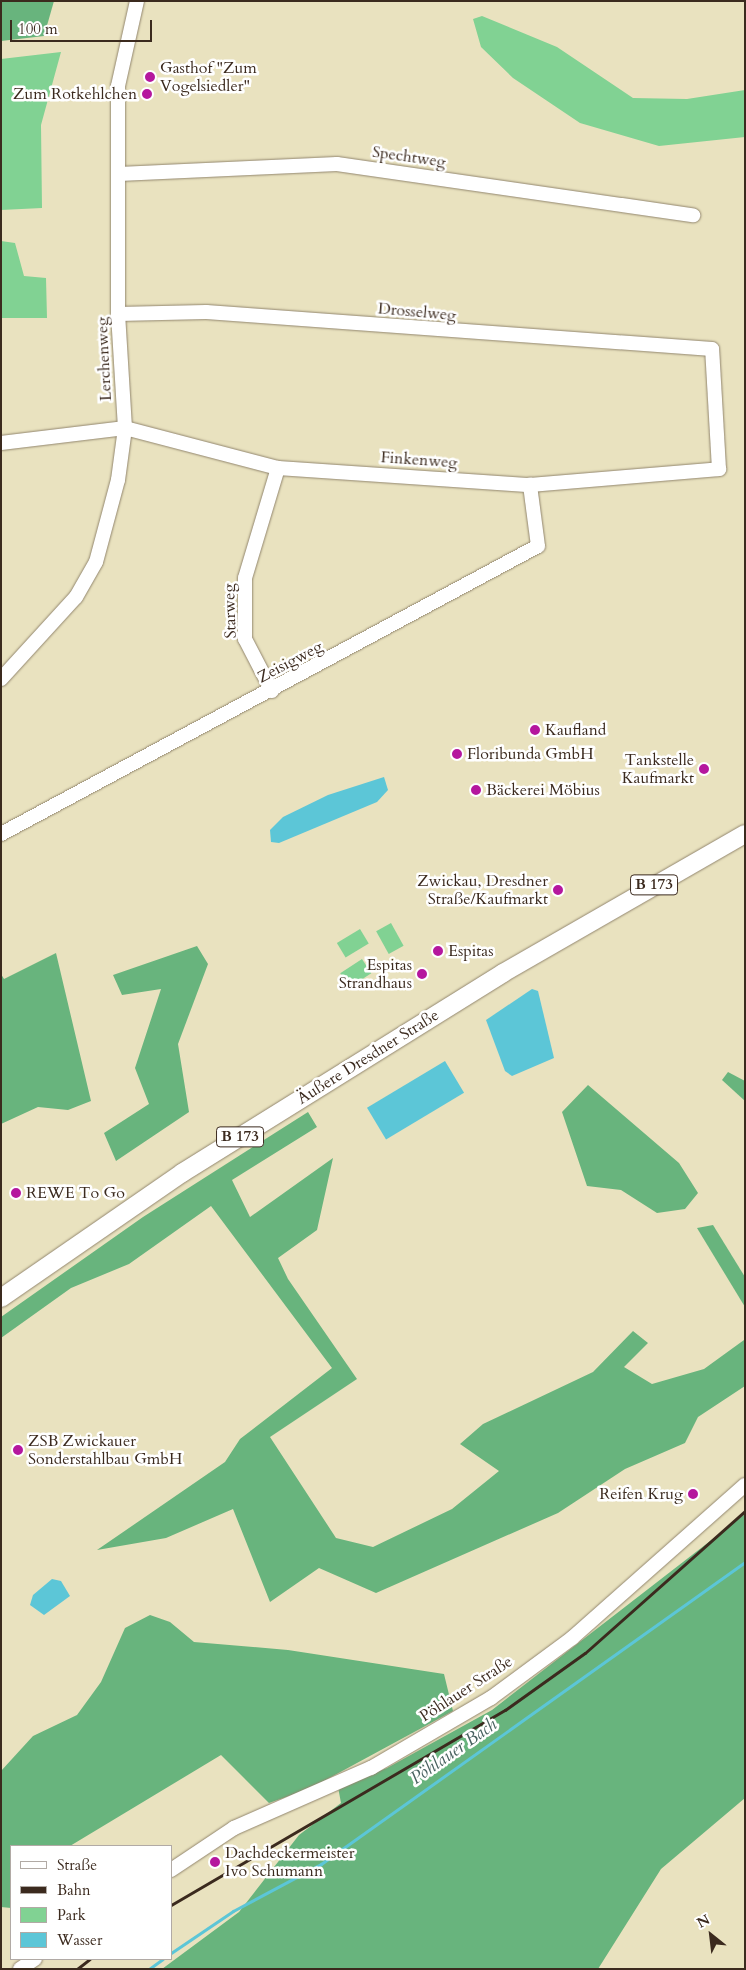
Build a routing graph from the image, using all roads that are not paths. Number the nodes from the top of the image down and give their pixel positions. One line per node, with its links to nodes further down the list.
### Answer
1 (137, 1): 2 (street, Lerchenweg)
2 (119, 174): 3 (street, Spechtweg); 4 (street, Lerchenweg)
3 (693, 215)
4 (118, 314): 5 (street, Drosselweg); 6 (street, Lerchenweg)
5 (712, 349): 9 (street, Finkenweg)
6 (125, 428): 7 (street, Finkenweg); 8 (street, Finkenweg); 10 (street, Lerchenweg)
7 (1, 443)
8 (278, 468): 9 (street, Finkenweg); 11 (street, Starweg)
9 (530, 485): 11 (street, Zeisigweg)
10 (1, 679)
11 (272, 692): 12 (street, Zeisigweg)
12 (1, 834)
13 (745, 834): 14 (main road, Äußere Dresdner Straße / B 173)
14 (1, 1298)
15 (745, 1485): 16 (street, Pöhlauer Straße)
16 (172, 1869)
17 (34, 1960): 18 (street)
18 (20, 1969)

